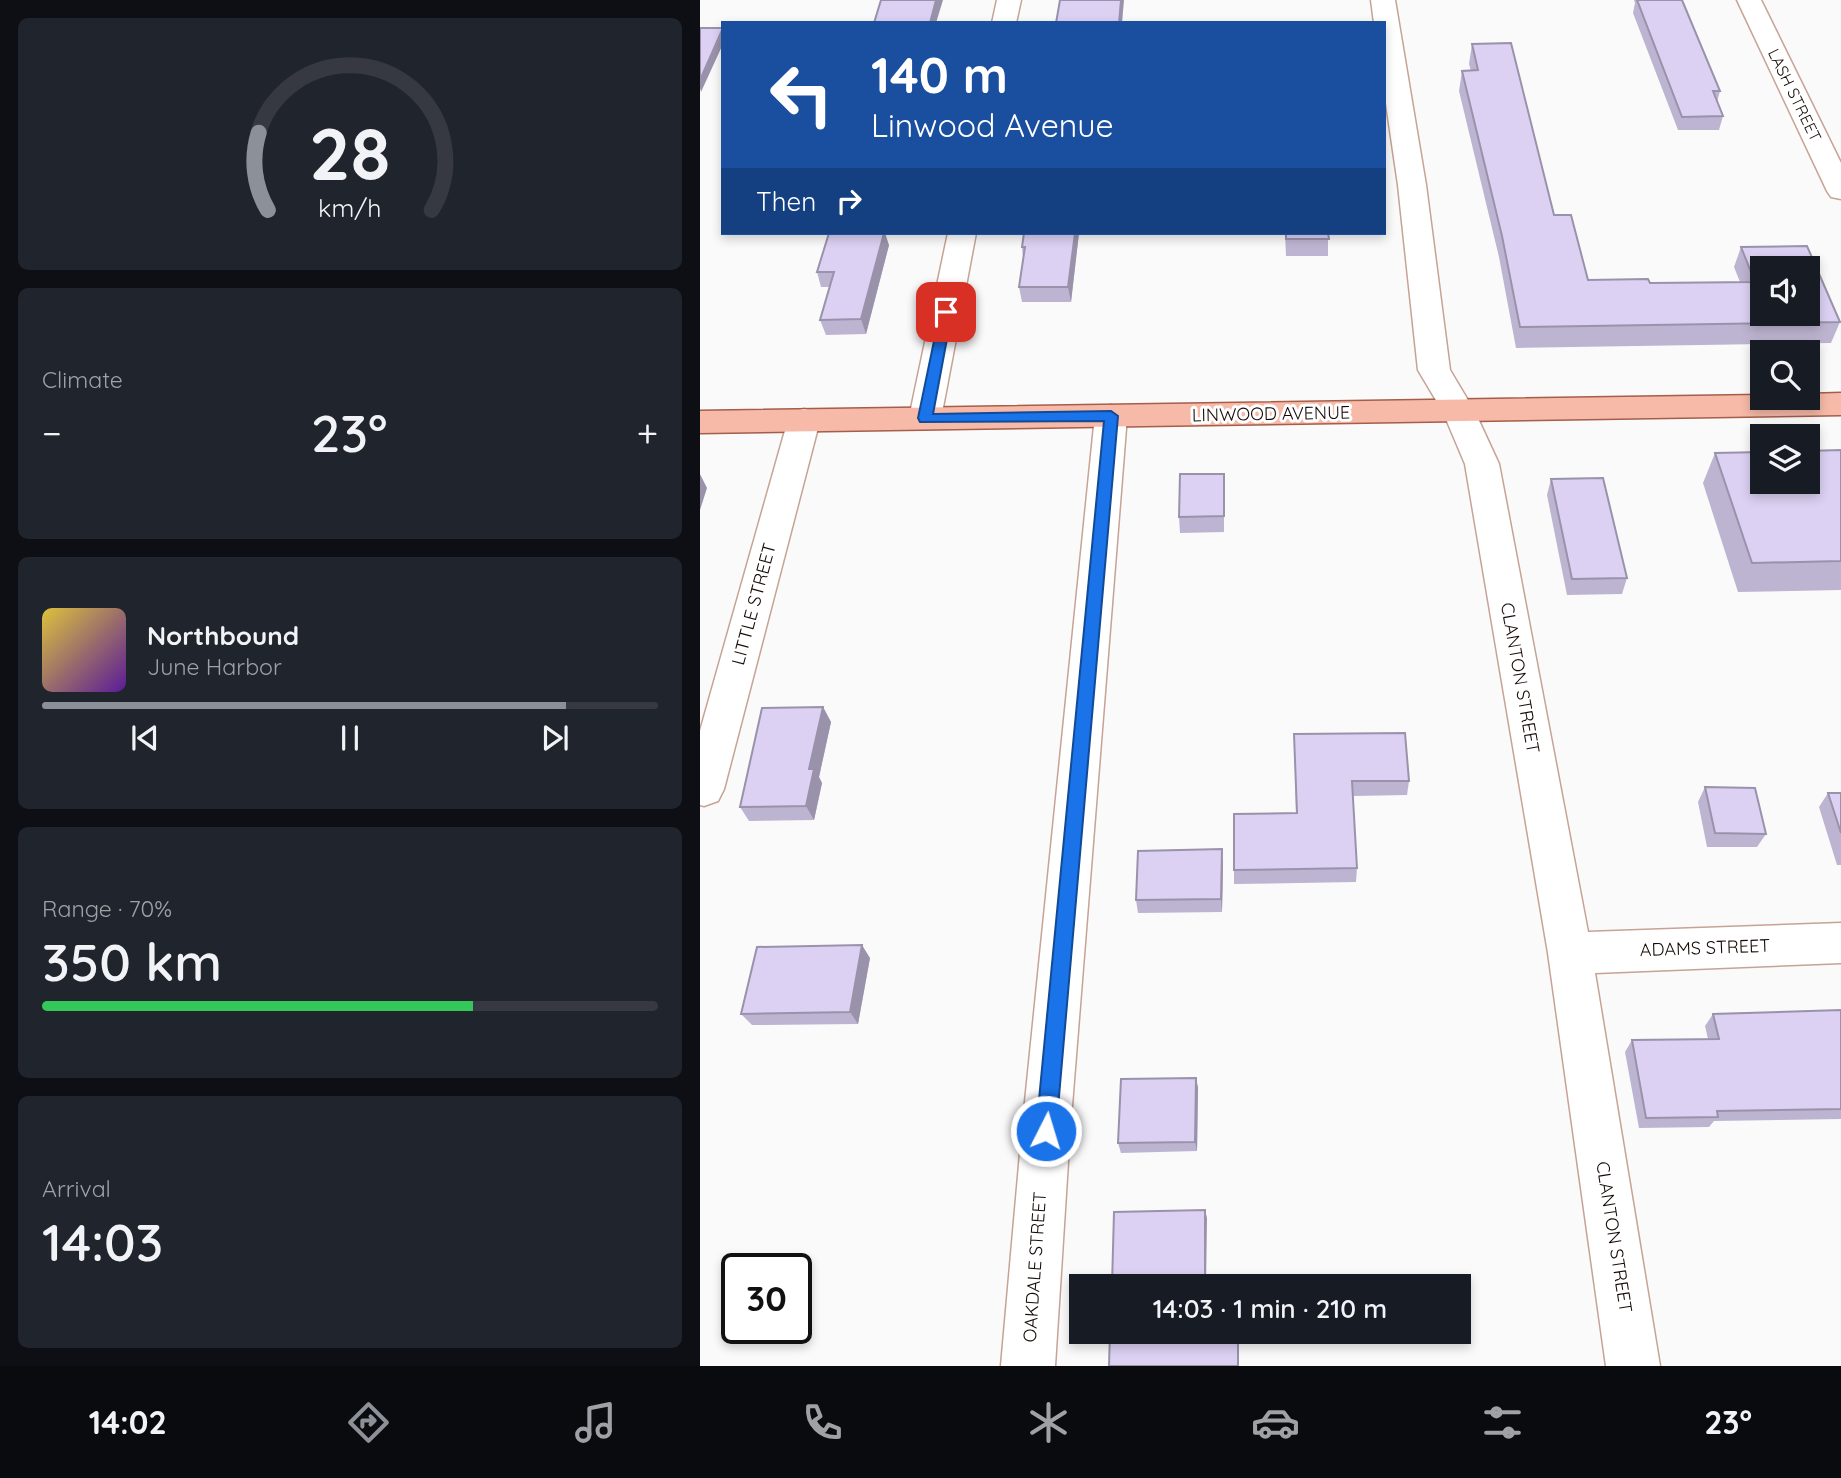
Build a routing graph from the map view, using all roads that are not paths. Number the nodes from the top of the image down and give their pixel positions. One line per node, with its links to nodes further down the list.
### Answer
1 (1009, 0): 4 (street)
2 (1383, 0): 8 (street, CLANTON STREET)
3 (1749, 0): 5 (street, LASH STREET)
4 (1004, 21)
5 (1841, 191)
6 (962, 235): 10 (street)
7 (1841, 404): 8 (main road, LINWOOD AVENUE)
8 (1459, 412): 9 (main road, LINWOOD AVENUE); 15 (street, CLANTON STREET)
9 (1111, 416): 10 (main road, LINWOOD AVENUE); 16 (street, OAKDALE STREET)
10 (925, 418): 11 (main road, LINWOOD AVENUE)
11 (804, 420): 12 (main road, LINWOOD AVENUE); 13 (street, LITTLE STREET)
12 (700, 422)
13 (704, 789)
14 (1841, 943): 15 (street, ADAMS STREET)
15 (1570, 953): 17 (street, CLANTON STREET)
16 (1028, 1366)
17 (1633, 1366)

